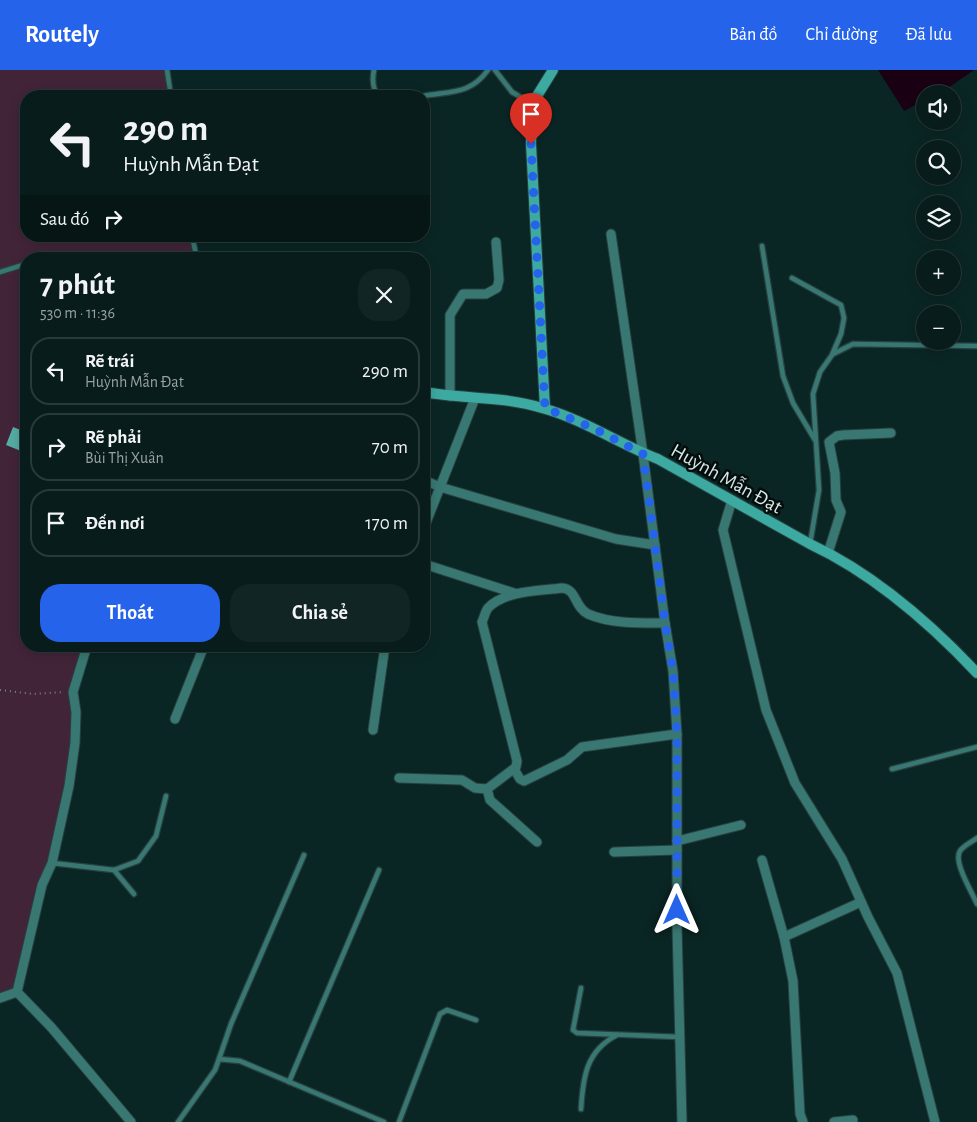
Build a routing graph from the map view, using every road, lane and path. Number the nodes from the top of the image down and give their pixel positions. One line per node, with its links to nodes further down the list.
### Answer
1 (167, 70): 6 (lane)
2 (374, 70): 7 (lane)
3 (488, 70): 8 (lane)
4 (495, 70): 9 (lane)
5 (553, 70): 9 (main road)
6 (170, 90)
7 (376, 90)
8 (430, 95)
9 (532, 104): 21 (main road)
10 (611, 234): 24 (street)
11 (496, 242): 19 (street)
12 (762, 246): 23 (lane)
13 (20, 266): 14 (lane)
14 (0, 272)
15 (792, 278): 17 (lane)
16 (977, 346): 17 (lane)
17 (832, 355): 23 (lane)
18 (430, 393): 19 (main road, Huỳnh Mẫn Đạt)
19 (450, 396): 20 (main road, Huỳnh Mẫn Đạt)
20 (475, 398): 21 (main road, Huỳnh Mẫn Đạt); 26 (street)
21 (545, 408): 24 (main road, Huỳnh Mẫn Đạt)
22 (891, 433): 31 (street)
23 (816, 442): 29 (lane)
24 (643, 454): 27 (main road, Huỳnh Mẫn Đạt); 30 (street)
25 (430, 483): 26 (street)
26 (440, 487): 28 (street); 30 (street)
27 (732, 500): 29 (main road, Huỳnh Mẫn Đạt); 61 (street)
28 (430, 513)
29 (810, 544): 31 (main road, Huỳnh Mẫn Đạt)
30 (655, 545): 34 (street)
31 (828, 553): 38 (main road, Huỳnh Mẫn Đạt)
32 (430, 566): 33 (street)
33 (514, 593): 34 (street); 46 (street)
34 (665, 623): 43 (street)
35 (85, 652): 40 (street)
36 (202, 652): 41 (street)
37 (384, 652): 42 (street)
38 (975, 669)
39 (0, 690): 40 (path)
40 (73, 692): 57 (street)
41 (175, 719)
42 (373, 730)
43 (677, 734): 46 (street); 53 (street)
44 (977, 747): 45 (lane)
45 (892, 768)
46 (514, 769): 48 (street)
47 (399, 778): 48 (street)
48 (488, 789): 52 (street)
49 (166, 796): 58 (lane)
50 (741, 825): 53 (street)
51 (977, 838): 62 (lane)
52 (537, 842)
53 (677, 845): 54 (street); 69 (street)
54 (614, 852)
55 (304, 855): 70 (lane)
56 (762, 860): 63 (street)
57 (52, 863): 58 (lane); 65 (street)
58 (114, 870): 60 (lane)
59 (379, 870): 71 (lane)
60 (134, 894)
61 (861, 902): 63 (street); 81 (street)
62 (977, 904)
63 (784, 937): 79 (street)
64 (581, 988): 68 (lane)
65 (17, 992): 66 (street); 74 (street)
66 (0, 998)
67 (476, 1020): 77 (lane)
68 (619, 1035): 69 (lane); 72 (lane)
69 (680, 1038): 78 (street)
70 (219, 1059): 71 (lane); 75 (lane)
71 (289, 1082): 76 (lane)
72 (581, 1109)
73 (853, 1120): 80 (street)
74 (131, 1122)
75 (178, 1122)
76 (384, 1122)
77 (399, 1122)
78 (682, 1122)
79 (803, 1122)
80 (834, 1122)
81 (935, 1122)

